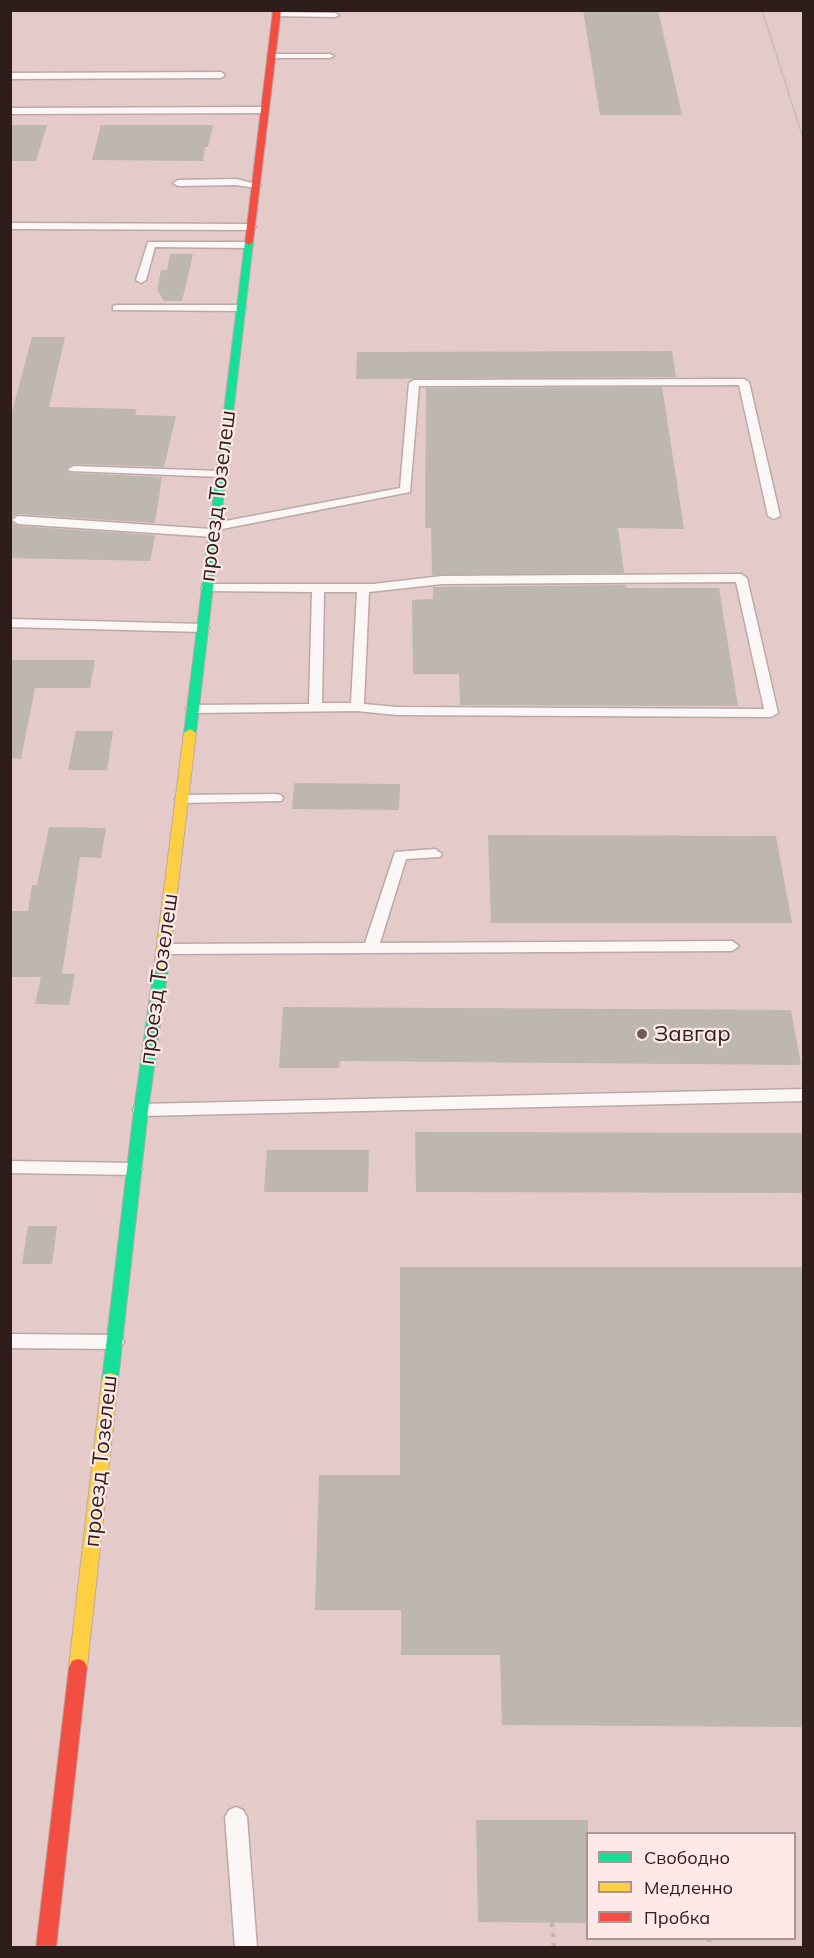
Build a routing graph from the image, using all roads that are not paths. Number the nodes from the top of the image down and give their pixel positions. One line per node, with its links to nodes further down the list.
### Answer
1 (276, 12): 2 (lane); 3 (street, проезд Тозелеш)
2 (335, 15)
3 (271, 56): 4 (lane); 7 (street, проезд Тозелеш)
4 (330, 56)
5 (221, 75): 6 (lane)
6 (10, 76)
7 (264, 110): 8 (lane); 10 (street, проезд Тозелеш)
8 (10, 111)
9 (178, 183): 10 (lane)
10 (256, 185): 12 (street, проезд Тозелеш)
11 (10, 226): 12 (lane)
12 (251, 227): 13 (street, проезд Тозелеш)
13 (248, 245): 14 (lane); 16 (street, проезд Тозелеш)
14 (141, 280)
15 (117, 308): 16 (lane)
16 (241, 308): 18 (street, проезд Тозелеш)
17 (74, 469): 18 (lane)
18 (221, 474): 21 (street, проезд Тозелеш)
19 (774, 516): 21 (lane)
20 (18, 520): 21 (lane)
21 (214, 530): 22 (street, проезд Тозелеш)
22 (207, 588): 23 (lane); 26 (street, проезд Тозелеш)
23 (318, 588): 24 (lane); 29 (lane)
24 (363, 588): 27 (lane); 27 (lane)
25 (10, 623): 26 (lane)
26 (202, 628): 28 (street, проезд Тозелеш)
27 (357, 707): 29 (lane)
28 (193, 708): 29 (lane); 31 (street, проезд Тозелеш)
29 (315, 709)
30 (276, 798): 31 (lane)
31 (182, 799): 35 (street, проезд Тозелеш)
32 (435, 854): 34 (lane)
33 (732, 946): 34 (lane)
34 (371, 948): 35 (lane)
35 (164, 949): 37 (street, проезд Тозелеш)
36 (804, 1095): 37 (lane)
37 (141, 1110): 39 (street, проезд Тозелеш)
38 (10, 1167): 39 (lane)
39 (134, 1170): 41 (street, проезд Тозелеш)
40 (10, 1341): 41 (lane)
41 (115, 1342): 43 (street, проезд Тозелеш)
42 (236, 1816): 44 (lane)
43 (46, 1947)
44 (246, 1947)

